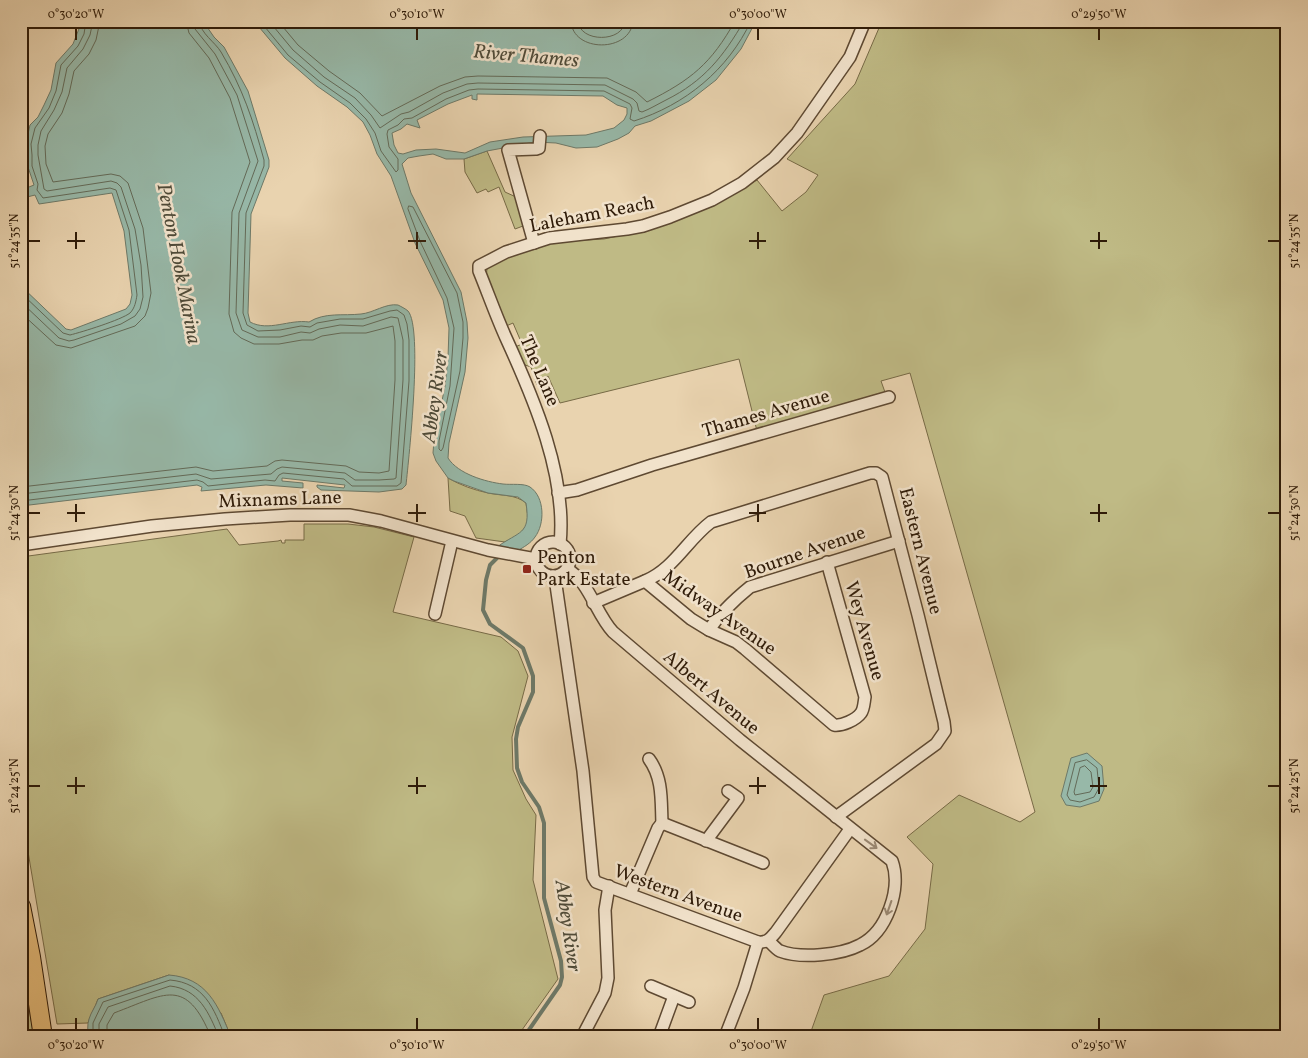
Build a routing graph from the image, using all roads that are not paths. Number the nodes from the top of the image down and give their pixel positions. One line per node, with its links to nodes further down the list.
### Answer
1 (865, 21): 3 (street, Laleham Reach)
2 (540, 139): 3 (street)
3 (534, 243): 4 (street, Laleham Reach)
4 (479, 266): 6 (street, The Lane)
5 (889, 397): 6 (street, Thames Avenue)
6 (558, 493): 9 (street, The Lane)
7 (452, 540): 10 (street, Mixnams Lane); 11 (street, Mixnams Lane); 17 (street)
8 (899, 540): 12 (street, Bourne Avenue); 15 (street, Eastern Avenue); 22 (street, Eastern Avenue)
9 (560, 544): 11 (street); 13 (street)
10 (21, 545)
11 (536, 559): 14 (street)
12 (827, 562): 18 (street, Bourne Avenue); 19 (street, Wey Avenue)
13 (567, 569): 14 (street); 16 (street, Albert Avenue)
14 (553, 576): 27 (street, Western Avenue)
15 (645, 581): 16 (street, Midway Avenue); 18 (street, Midway Avenue)
16 (593, 603): 22 (street, Albert Avenue)
17 (435, 614)
18 (709, 630): 19 (street, Midway Avenue)
19 (839, 726)
20 (650, 759): 23 (street)
21 (728, 791): 25 (street)
22 (836, 817): 24 (street, Albert Avenue)
23 (662, 823): 25 (street); 28 (street)
24 (850, 829): 30 (street); 30 (street, Western Avenue, one-way to 30)
25 (706, 841): 26 (street)
26 (763, 863)
27 (609, 886): 28 (street, Western Avenue); 35 (street)
28 (630, 894): 30 (street, Western Avenue)
29 (21, 906): 34 (main road)
30 (763, 941): 37 (street)
31 (651, 986): 32 (street)
32 (674, 996): 33 (street); 36 (street)
33 (689, 1002)
34 (43, 1037)
35 (582, 1037)
36 (659, 1037)
37 (725, 1037)

